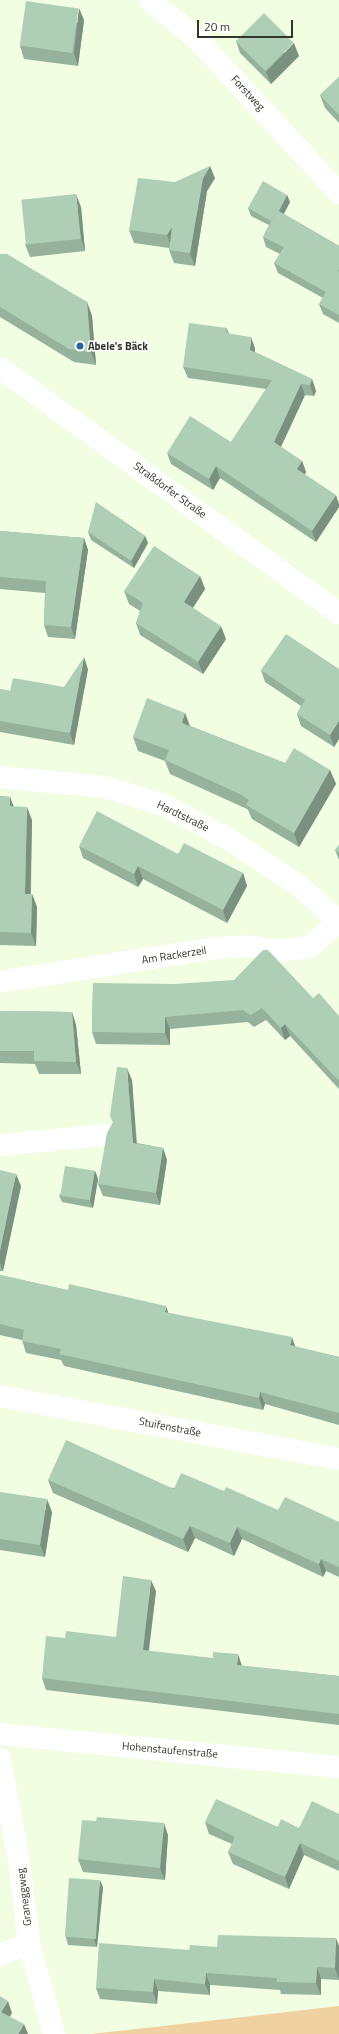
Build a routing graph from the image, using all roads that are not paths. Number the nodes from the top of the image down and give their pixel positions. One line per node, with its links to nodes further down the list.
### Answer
1 (150, 0): 2 (street, Forstweg)
2 (339, 193)
3 (0, 368): 4 (street, Straßdorfer Straße)
4 (339, 613)
5 (0, 777): 6 (street, Hardtstraße)
6 (339, 921): 7 (street, Am Rackerzeil)
7 (0, 982)
8 (105, 1135): 9 (street)
9 (0, 1145)
10 (0, 1396): 11 (street, Stuifenstraße)
11 (339, 1459)
12 (0, 1734): 14 (street, Hohenstaufenstraße)
13 (0, 1759): 15 (street, Graneggweg)
14 (339, 1767)
15 (29, 1943): 16 (street); 17 (street, Graneggweg)
16 (0, 1955)
17 (54, 2034)

